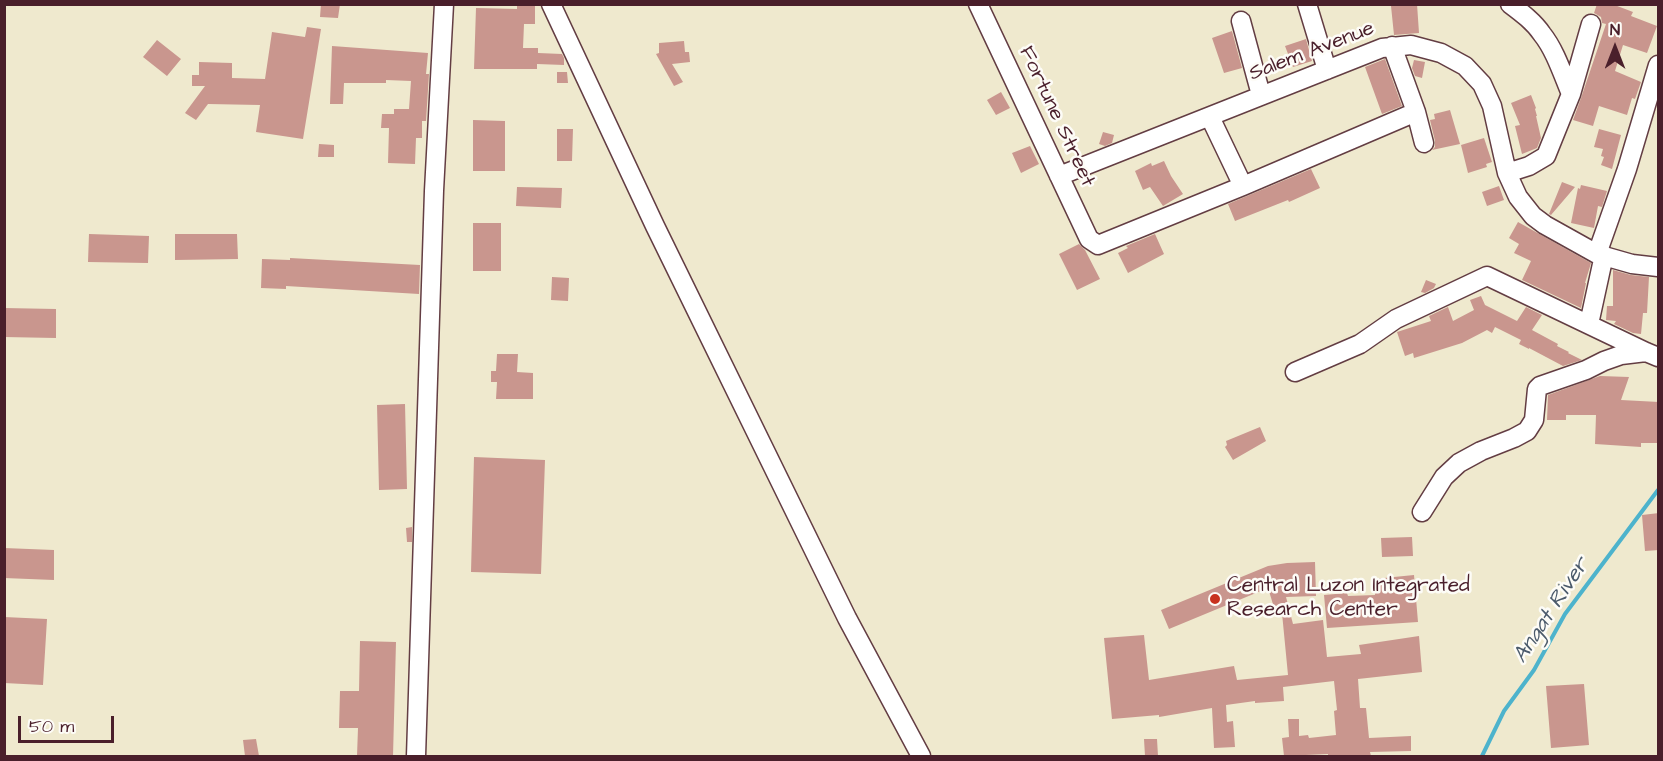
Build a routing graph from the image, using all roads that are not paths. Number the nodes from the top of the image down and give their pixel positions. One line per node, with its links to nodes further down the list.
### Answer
1 (444, 4): 25 (street)
2 (551, 4): 26 (street)
3 (978, 4): 17 (street, Fortune Street)
4 (1307, 4): 10 (street)
5 (1510, 4): 11 (street)
6 (1241, 21): 12 (street)
7 (1591, 24): 11 (street)
8 (1392, 46): 10 (street, Salem Avenue); 13 (street); 16 (street, Salem Avenue)
9 (1659, 65): 19 (street)
10 (1327, 70): 12 (street, Salem Avenue)
11 (1571, 94): 16 (street)
12 (1261, 95): 14 (street, Salem Avenue)
13 (1416, 112): 15 (street); 18 (street)
14 (1210, 117): 17 (street, Salem Avenue); 18 (street)
15 (1424, 143)
16 (1507, 173): 19 (street, Salem Avenue)
17 (1059, 176): 18 (street, Fortune Street)
18 (1243, 186)
19 (1600, 255): 20 (street, Salem Avenue); 21 (street)
20 (1659, 267)
21 (1589, 324): 22 (street); 23 (street)
22 (1652, 355): 24 (street)
23 (1295, 372)
24 (1422, 512)
25 (416, 756)
26 (921, 756)

